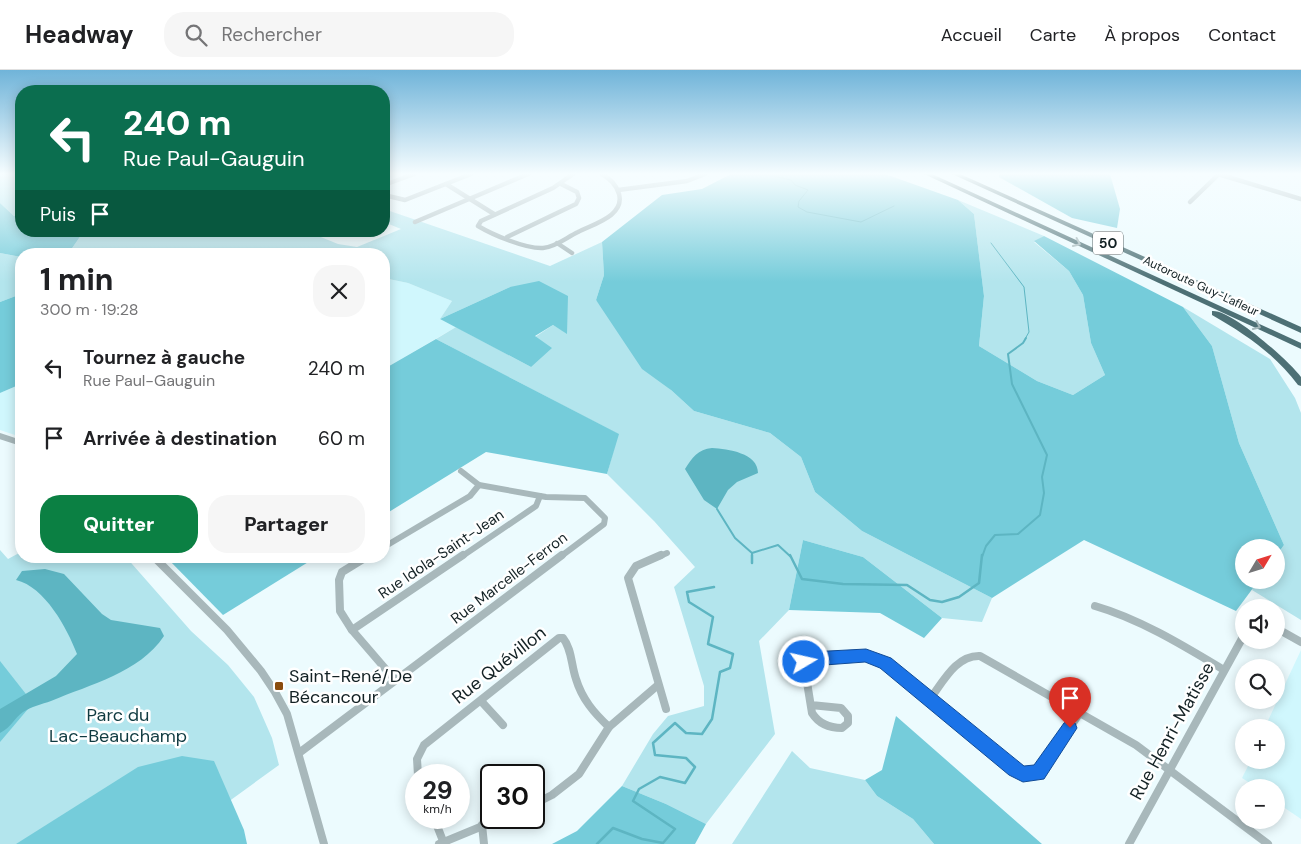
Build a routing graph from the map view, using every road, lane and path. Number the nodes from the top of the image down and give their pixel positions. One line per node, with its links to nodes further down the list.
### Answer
1 (443, 210): 9 (street)
2 (488, 210): 8 (street)
3 (503, 210): 8 (street)
4 (563, 210): 10 (street)
5 (615, 210): 11 (street)
6 (1006, 210): 13 (highway, Autoroute Guy-Lafleur / 50, one-way to 13)
7 (1035, 210): 14 (highway, Autoroute Guy-Lafleur / 50)
8 (494, 214): 10 (street)
9 (415, 222)
10 (507, 237): 11 (street)
11 (557, 243): 12 (street)
12 (572, 253)
13 (1101, 254): 15 (highway, Autoroute Guy-Lafleur / 50, one-way to 15); 16 (highway)
14 (1301, 330)
15 (1301, 346)
16 (1301, 383)
17 (0, 436): 18 (street)
18 (15, 442)
19 (461, 471): 20 (street, Rue Marcelle-Ferron)
20 (479, 485): 21 (street, Rue Marcelle-Ferron); 22 (street)
21 (540, 496): 27 (street, Rue Idola-Saint-Jean); 32 (street, Rue Marcelle-Ferron)
22 (390, 543)
23 (667, 553): 33 (street)
24 (160, 563): 41 (street)
25 (357, 563): 27 (street)
26 (1095, 606): 31 (street)
27 (352, 630): 32 (street)
28 (1285, 633): 29 (street)
29 (1301, 642)
30 (1236, 649): 31 (street, Rue Henri-Matisse)
31 (1224, 670): 43 (street, Rue Henri-Matisse)
32 (395, 680): 41 (street, Rue Marcelle-Ferron)
33 (658, 685): 37 (street); 40 (street)
34 (930, 699): 36 (street); 38 (street); 38 (street)
35 (481, 701): 39 (street); 40 (street, Rue Quévillon); 42 (street, Rue Quévillon)
36 (811, 705)
37 (666, 709)
38 (1079, 714): 43 (street)
39 (503, 726)
40 (609, 727): 44 (street)
41 (299, 753): 49 (street)
42 (416, 764)
43 (1169, 770): 51 (street, Rue Henri-Matisse); 52 (street)
44 (545, 798)
45 (480, 826): 48 (street)
46 (437, 829): 48 (street)
47 (482, 829): 50 (street)
48 (441, 843)
49 (324, 844)
50 (484, 844)
51 (1128, 844)
52 (1266, 844)

